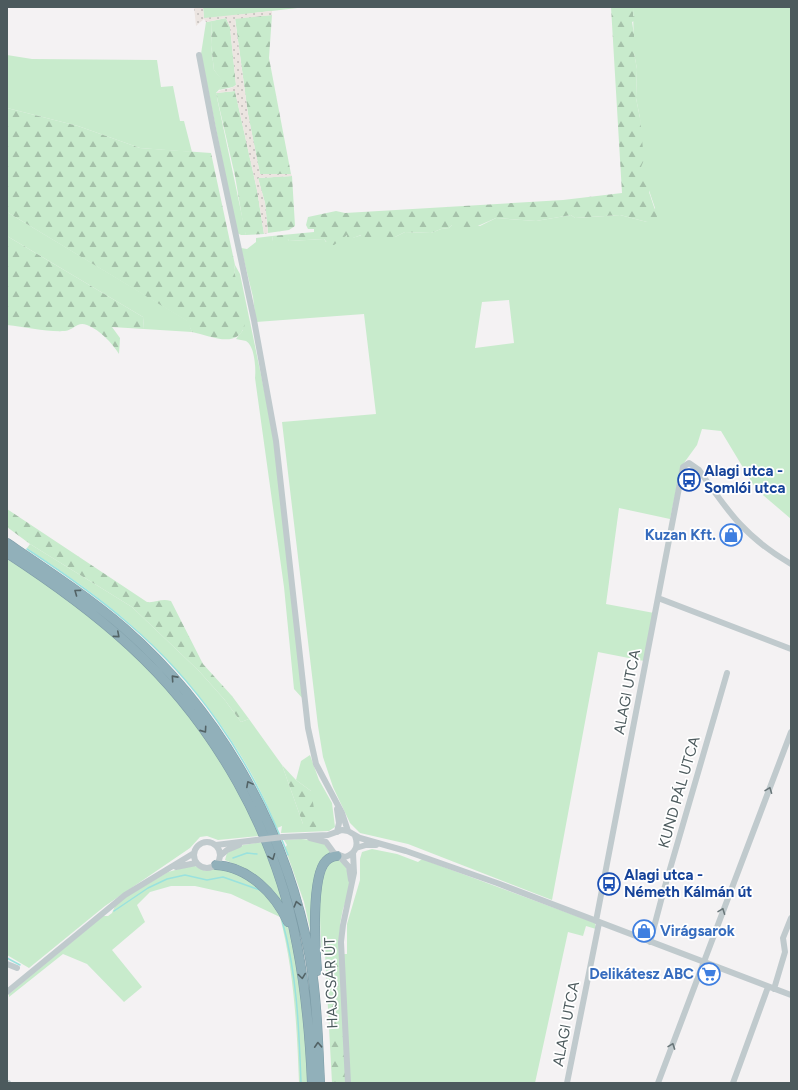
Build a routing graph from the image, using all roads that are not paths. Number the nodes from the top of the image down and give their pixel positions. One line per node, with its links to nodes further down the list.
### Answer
1 (199, 55): 9 (street)
2 (7, 543): 36 (highway, one-way to 2)
3 (7, 553): 28 (highway, one-way to 28)
4 (791, 564): 5 (street, ALAGI UTCA)
5 (658, 598): 6 (street); 27 (street, ALAGI UTCA)
6 (791, 649)
7 (727, 673): 29 (street, KUND PÁL UTCA)
8 (791, 732): 30 (street, one-way to 8)
9 (336, 801): 10 (street); 11 (street)
10 (348, 831): 11 (street); 13 (street)
11 (335, 833): 12 (street); 16 (street)
12 (300, 836): 14 (street, bridge); 16 (street)
13 (355, 836): 17 (street); 18 (street)
14 (244, 842): 15 (street); 20 (street)
15 (216, 845): 19 (street); 20 (street)
16 (330, 846): 21 (street)
17 (389, 846): 18 (street); 27 (street)
18 (355, 851): 21 (street); 25 (street, HAJCSÁR ÚT)
19 (194, 853): 22 (street); 24 (street)
20 (220, 856): 23 (street)
21 (339, 856): 25 (street, HAJCSÁR ÚT); 36 (highway)
22 (196, 863): 23 (street); 24 (street)
23 (216, 865): 28 (highway)
24 (167, 870): 34 (street)
25 (352, 884): 39 (street, HAJCSÁR ÚT)
26 (791, 918): 33 (street)
27 (597, 922): 29 (street); 40 (street, ALAGI UTCA)
28 (296, 937): 37 (highway, one-way to 37)
29 (650, 942): 30 (street)
30 (703, 962): 33 (street); 41 (street, one-way to 30)
31 (7, 964): 32 (street)
32 (17, 968)
33 (771, 988): 35 (street); 42 (street)
34 (7, 992)
35 (791, 995)
36 (316, 1006): 38 (highway, one-way to 36)
37 (312, 1083)
38 (320, 1083)
39 (348, 1083)
40 (567, 1083)
41 (658, 1083)
42 (733, 1083)

